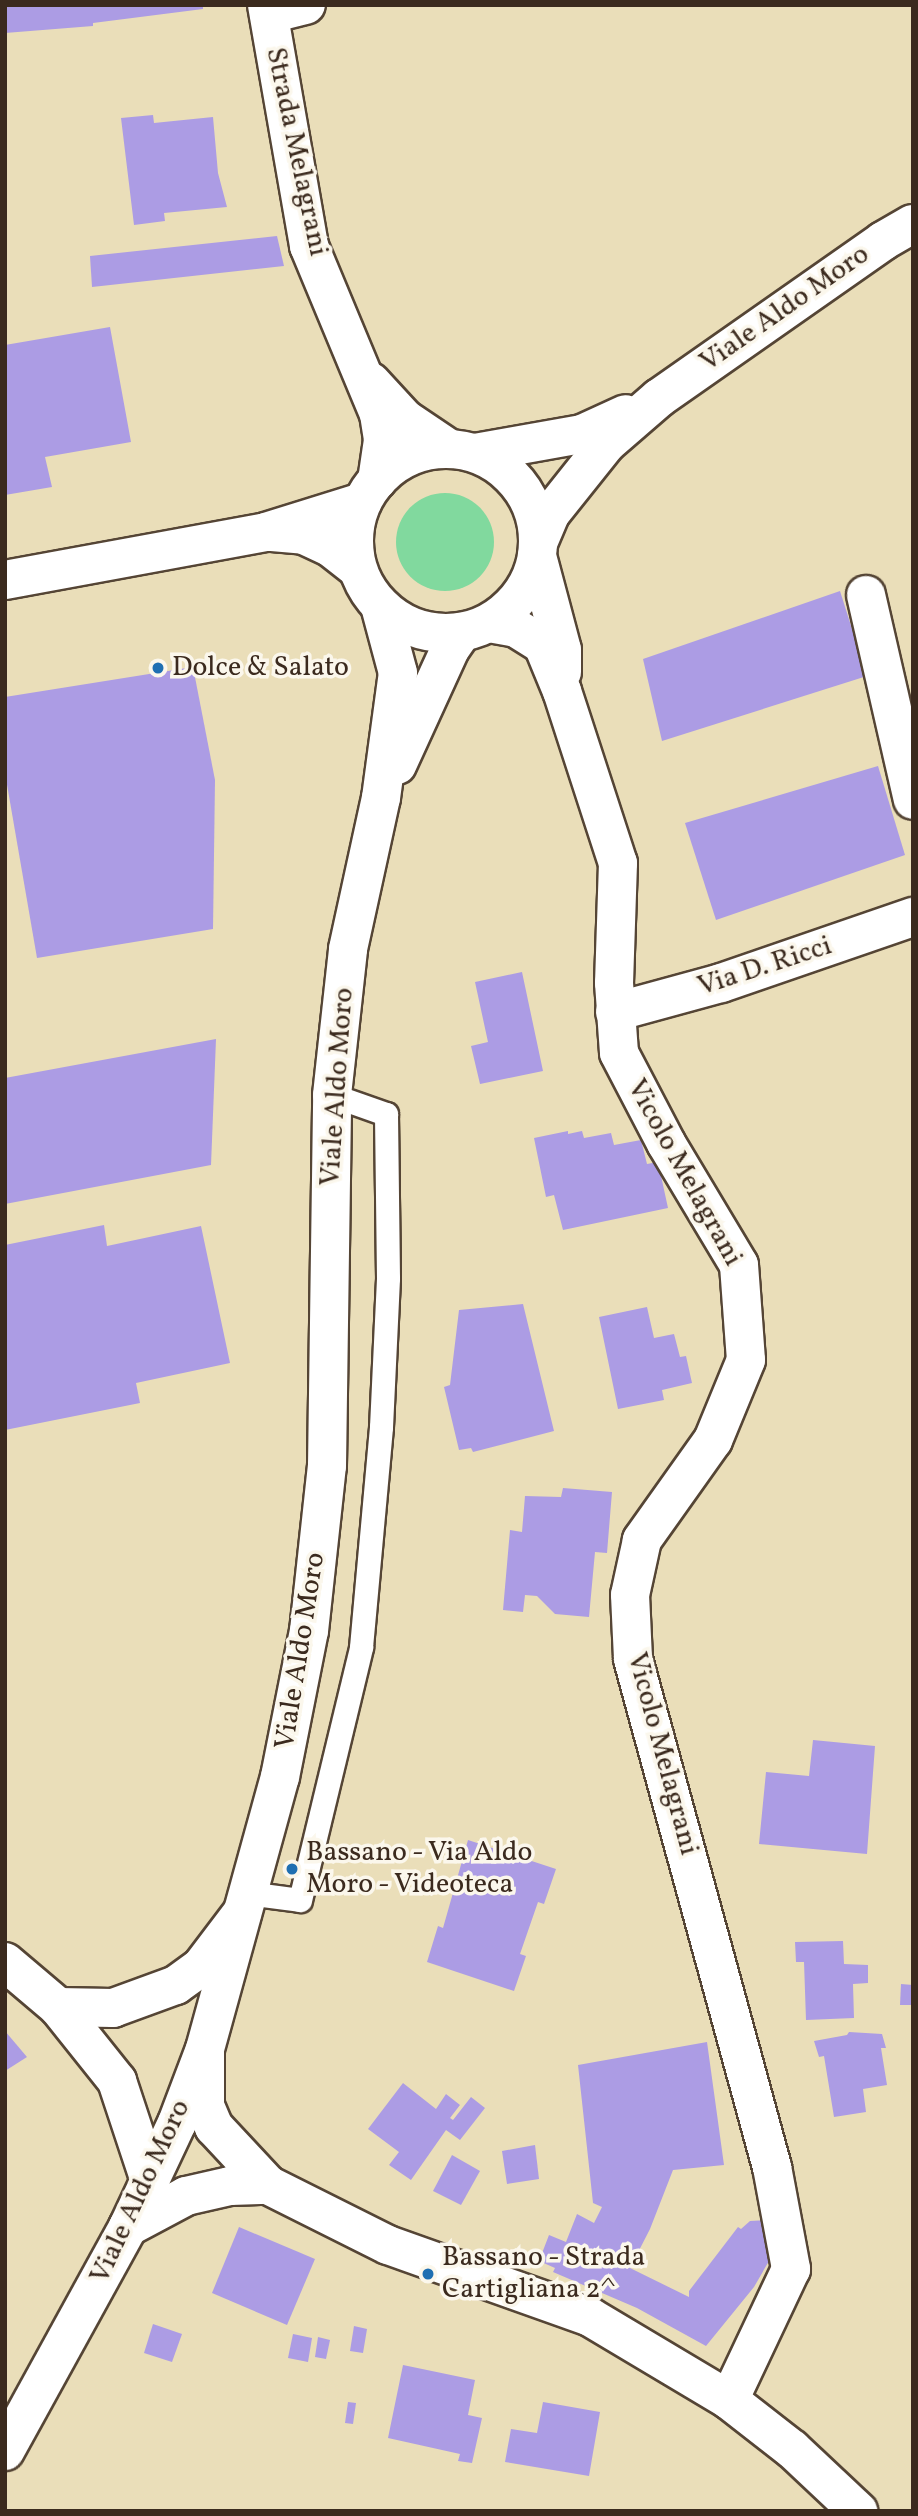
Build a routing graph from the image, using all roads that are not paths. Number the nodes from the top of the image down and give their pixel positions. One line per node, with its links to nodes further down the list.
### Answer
1 (306, 5): 2 (street)
2 (268, 10): 4 (street, Strada Melagrani)
3 (913, 224): 5 (street, Viale Aldo Moro)
4 (364, 375): 6 (street, Strada Melagrani); 7 (street, Strada Melagrani)
5 (659, 398): 6 (street, Viale Aldo Moro); 9 (street, Viale Aldo Moro)
6 (462, 451): 7 (street, Viale Aldo Moro); 9 (street)
7 (370, 491): 8 (street); 10 (street, Viale Aldo Moro)
8 (266, 532): 10 (street); 11 (street)
9 (538, 550): 14 (street, Viale Aldo Moro); 15 (street, Vicolo Melagrani)
10 (357, 568): 13 (street, Viale Aldo Moro)
11 (5, 580)
12 (866, 595): 17 (street)
13 (380, 606): 14 (street, Viale Aldo Moro); 16 (street, Viale Aldo Moro)
14 (475, 627): 15 (street, Vicolo Melagrani); 16 (street, Viale Aldo Moro)
15 (562, 691): 19 (street, Vicolo Melagrani)
16 (381, 798): 20 (street, Viale Aldo Moro)
17 (913, 800)
18 (913, 917): 19 (street, Via D. Ricci)
19 (615, 1012): 28 (street, Vicolo Melagrani)
20 (332, 1095): 21 (street, Viale Aldo Moro); 21 (lane)
21 (245, 1903): 23 (street); 24 (street, Viale Aldo Moro)
22 (5, 1962): 23 (street)
23 (58, 2007): 25 (street)
24 (205, 2049): 25 (street, Viale Aldo Moro); 26 (street)
25 (150, 2181): 27 (street, Viale Aldo Moro)
26 (268, 2185): 27 (street); 28 (street)
27 (128, 2227): 29 (street, Viale Aldo Moro)
28 (729, 2400): 30 (street)
29 (5, 2451)
30 (858, 2511)

